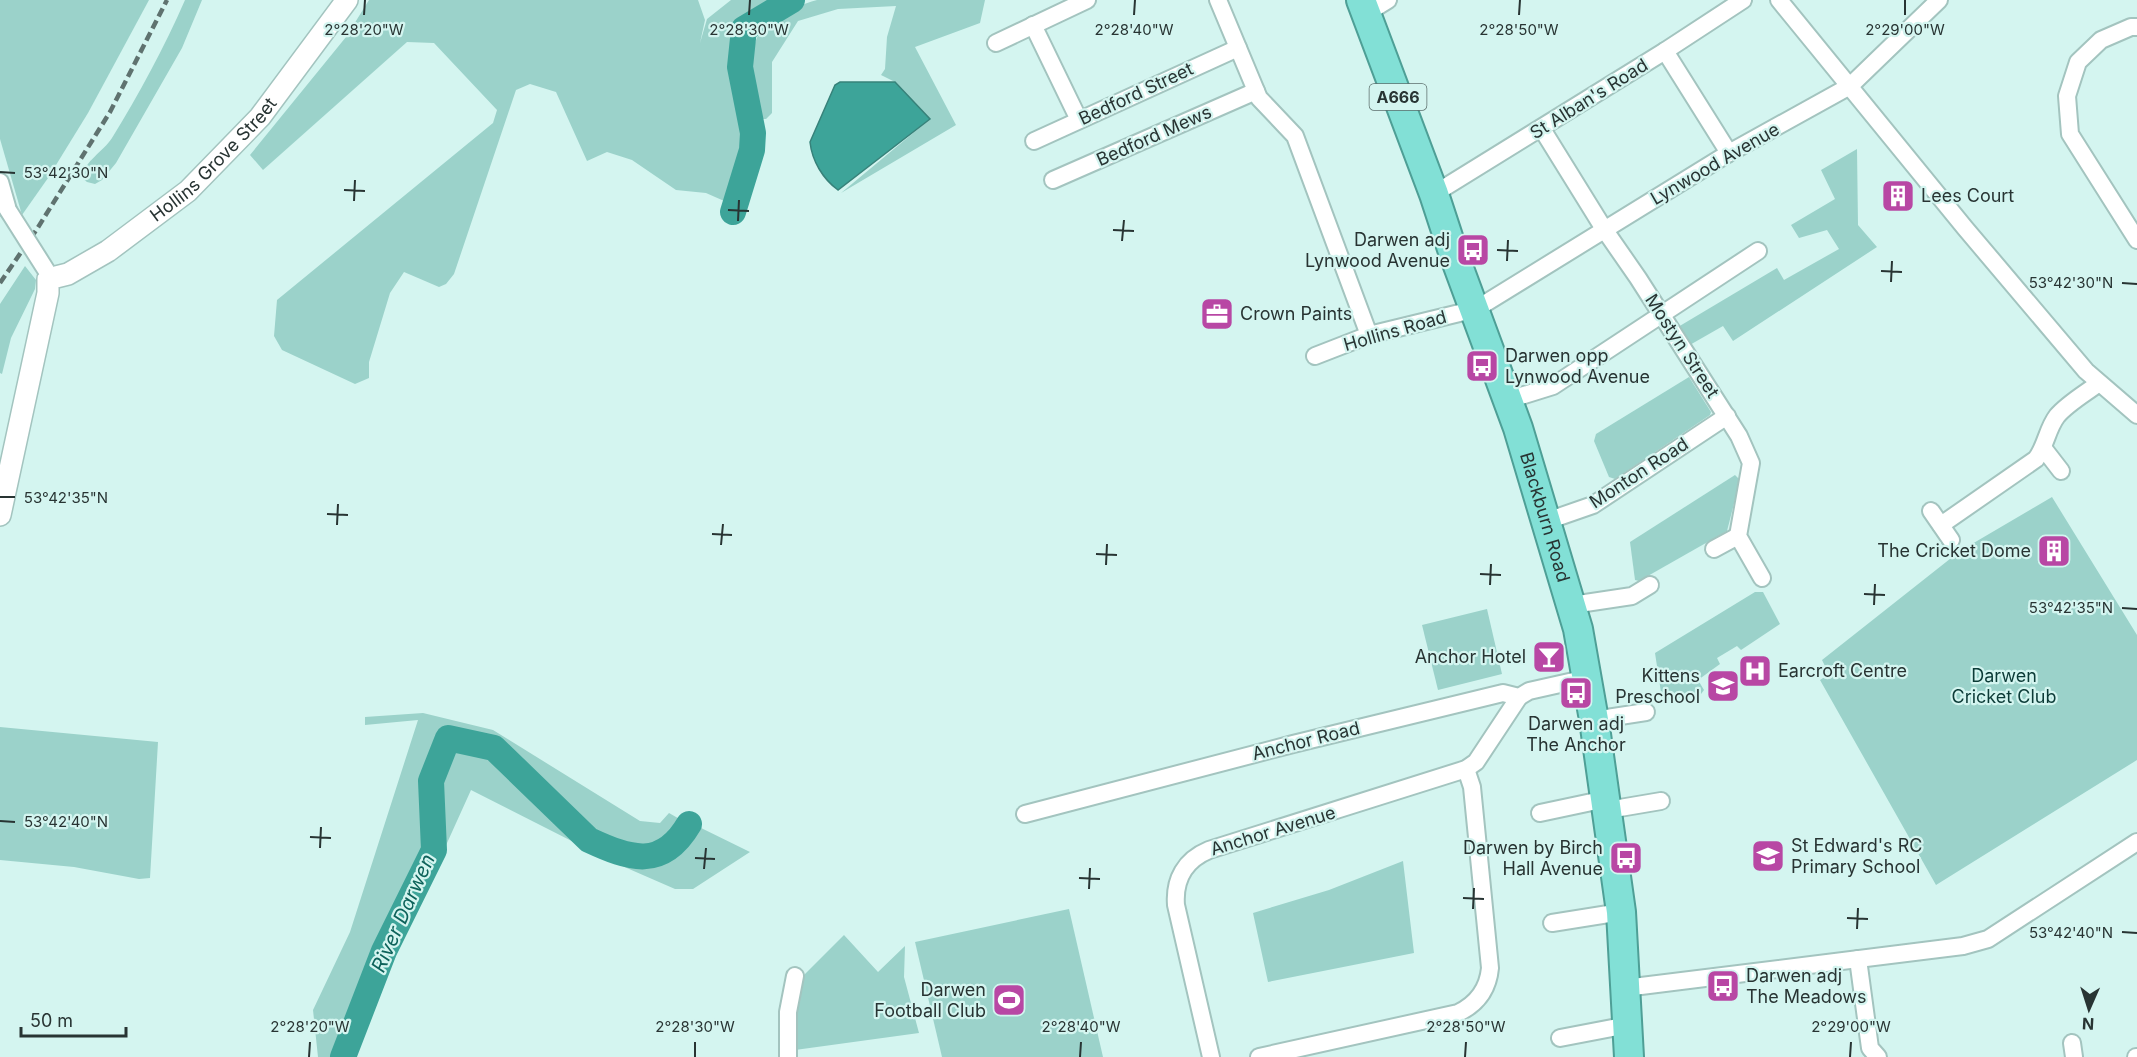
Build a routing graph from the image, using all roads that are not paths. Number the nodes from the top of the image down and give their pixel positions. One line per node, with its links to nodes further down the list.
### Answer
1 (347, 0): 25 (street, Hollins Grove Street)
2 (1087, 0): 8 (street)
3 (1218, 0): 11 (street)
4 (1743, 0): 12 (street, St Alban's Road)
5 (1779, 0): 13 (street)
6 (1939, 0): 13 (street, Lynwood Avenue)
7 (1372, 4): 21 (highway, Blackburn Road / A666)
8 (1033, 26): 10 (street); 15 (street)
9 (2137, 27): 23 (street)
10 (996, 43)
11 (1238, 48): 14 (street); 15 (street, Bedford Street)
12 (1665, 51): 16 (street, St Alban's Road); 18 (street)
13 (1850, 86): 18 (street, Lynwood Avenue); 30 (street)
14 (1256, 91): 19 (street, Bedford Mews); 28 (street)
15 (1079, 120): 17 (street, Bedford Street)
16 (1542, 129): 21 (street, St Alban's Road); 22 (street, Mostyn Street)
17 (1034, 141)
18 (1730, 153): 22 (street, Lynwood Avenue)
19 (1053, 180)
20 (0, 183): 25 (street, bridge)
21 (1434, 194): 26 (highway, Blackburn Road / A666)
22 (1604, 229): 26 (street, Lynwood Avenue); 27 (street, Mostyn Street)
23 (2137, 240)
24 (1758, 251): 27 (street)
25 (47, 275): 37 (street)
26 (1476, 309): 28 (street, Hollins Road); 31 (highway, Blackburn Road / A666)
27 (1661, 315): 31 (street); 33 (street, Mostyn Street)
28 (1369, 335): 29 (street, Hollins Road)
29 (1315, 356)
30 (2099, 383): 32 (street); 34 (street)
31 (1508, 400): 38 (highway, Blackburn Road / A666)
32 (2134, 407)
33 (1727, 416): 38 (street, Monton Road); 40 (street, Mostyn Street)
34 (2043, 449): 35 (street); 39 (street)
35 (2061, 471)
36 (1931, 511): 39 (street)
37 (0, 515)
38 (1547, 521): 45 (highway, Blackburn Road / A666)
39 (1941, 525): 41 (street)
40 (1738, 536): 42 (street); 43 (street)
41 (1951, 540)
42 (1714, 549)
43 (1761, 578)
44 (1650, 585): 45 (street)
45 (1572, 605): 46 (highway, Blackburn Road / A666)
46 (1587, 678): 47 (street, Anchor Road); 49 (highway, Blackburn Road / A666)
47 (1519, 697): 50 (street); 54 (street, Anchor Road)
48 (1646, 712): 49 (street)
49 (1594, 720): 52 (highway, Blackburn Road / A666)
50 (1466, 769): 64 (street, Anchor Avenue); 65 (street)
51 (1661, 801): 52 (street)
52 (1607, 804): 53 (street); 56 (highway, Blackburn Road / A666)
53 (1540, 813)
54 (1025, 814)
55 (2137, 842): 58 (street)
56 (1621, 912): 57 (street); 60 (highway, Blackburn Road / A666)
57 (1552, 924)
58 (1858, 959): 60 (street); 67 (street)
59 (795, 976): 63 (street)
60 (1625, 988): 61 (highway, Blackburn Road / A666)
61 (1628, 1025): 62 (street); 66 (highway, Blackburn Road / A666)
62 (1560, 1038)
63 (788, 1057)
64 (1211, 1057)
65 (1259, 1057)
66 (1629, 1057)
67 (1878, 1057)

